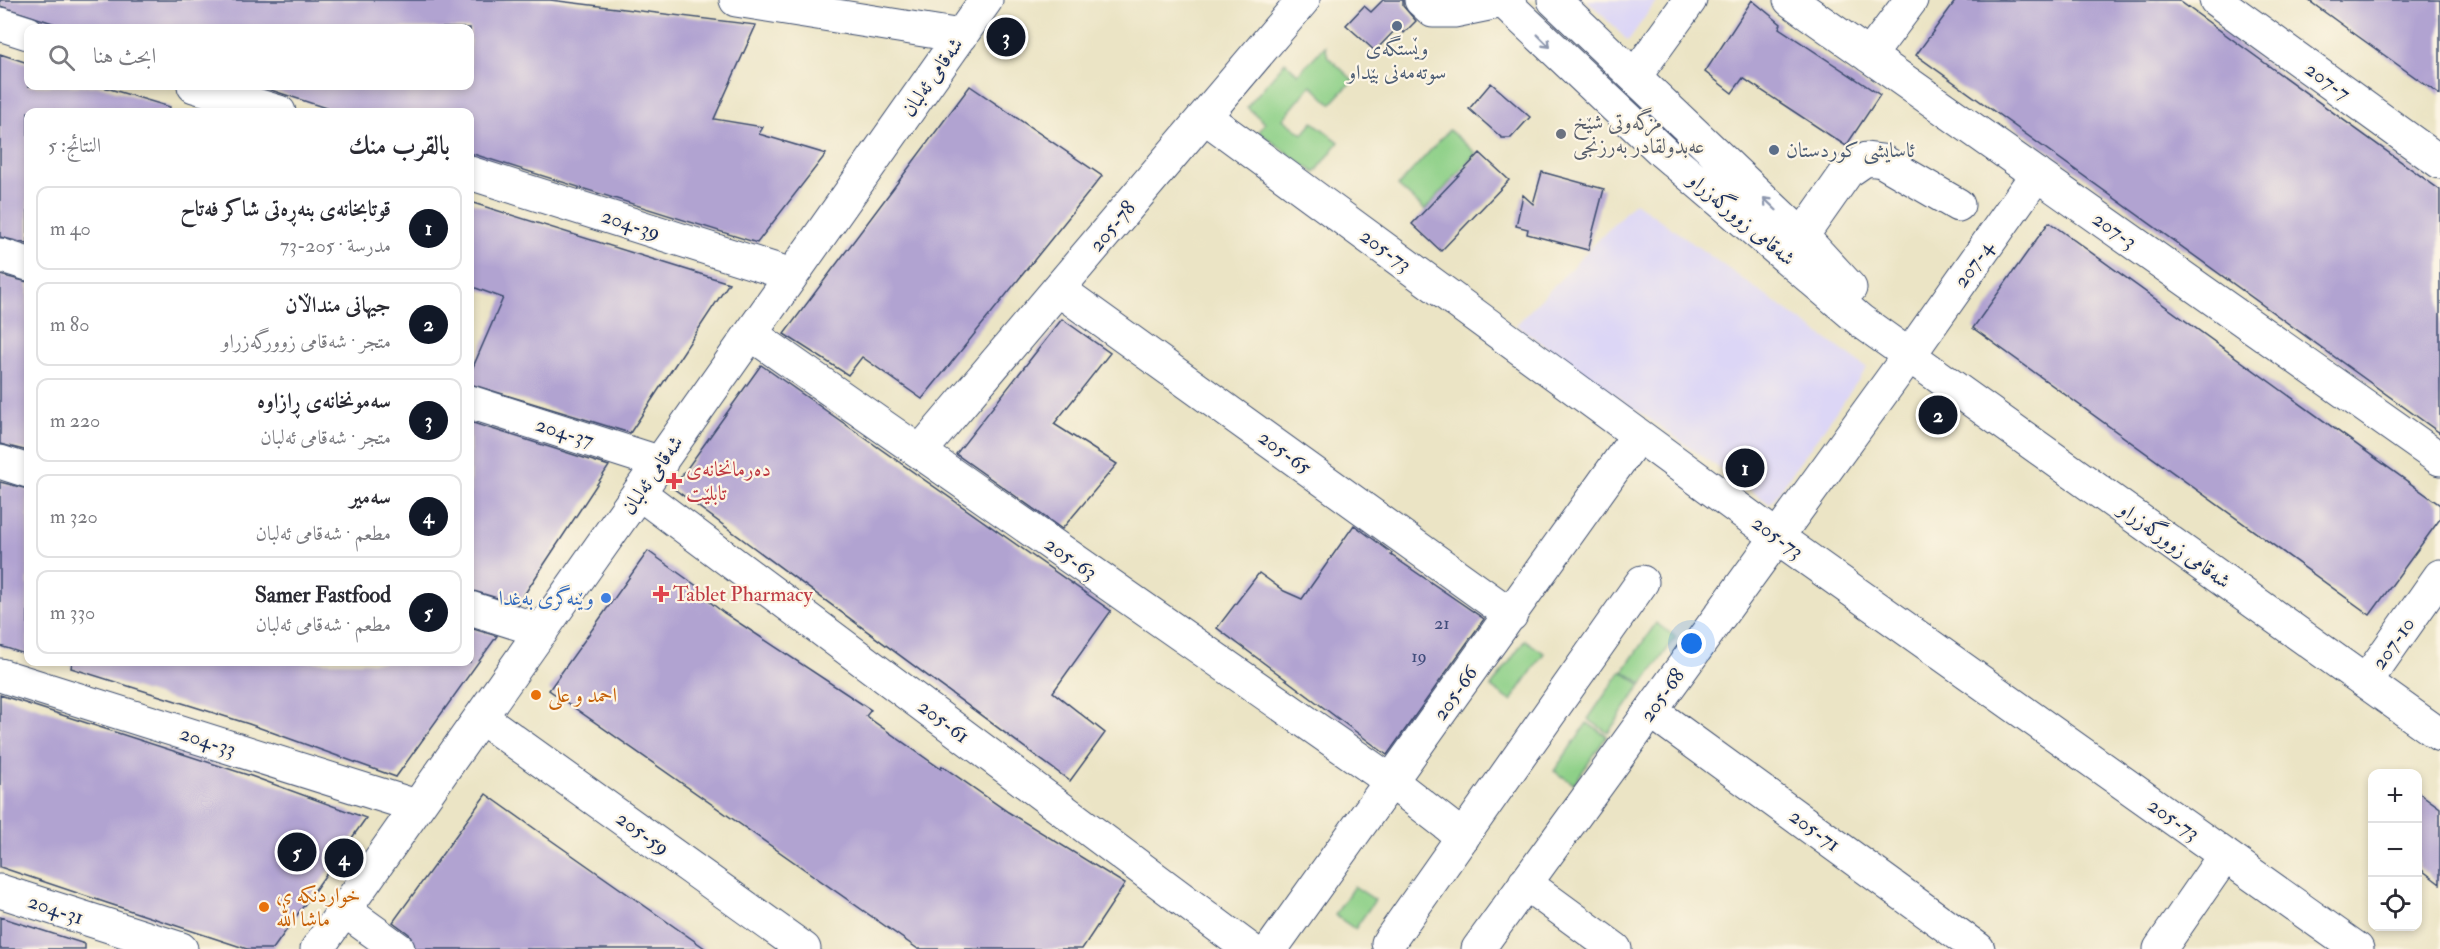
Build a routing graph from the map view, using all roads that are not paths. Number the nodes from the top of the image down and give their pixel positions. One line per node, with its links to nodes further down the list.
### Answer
1 (736, 0): 13 (street)
2 (986, 0): 13 (street, شەقامی ئەلبان)
3 (1303, 0): 18 (street, 205-78)
4 (1421, 0): 5 (street)
5 (1502, 0): 29 (street, شەقامی زوورگەزراو, one-way to 29)
6 (1554, 0): 15 (street, شەقامی زوورگەزراو)
7 (1690, 0): 15 (street)
8 (1790, 0): 14 (street, 207-3)
9 (1911, 0): 14 (street)
10 (2216, 0): 19 (street, 207-7)
11 (0, 24): 12 (street)
12 (24, 32)
13 (961, 36): 26 (street, شەقامی ئەلبان)
14 (1869, 56): 21 (street, 207-3)
15 (1635, 76): 23 (street, شەقامی زوورگەزراو, one-way to 15)
16 (207, 90): 17 (street)
17 (266, 108)
18 (1205, 117): 27 (street, 205-78); 31 (street, 205-73)
19 (2440, 162)
20 (474, 174): 26 (street, 204-39)
21 (2037, 174): 29 (street, 207-4); 33 (street, 207-3)
22 (1958, 205): 23 (street)
23 (1802, 236): 29 (street, شەقامی زوورگەزراو)
24 (0, 255): 25 (street)
25 (24, 263)
26 (792, 275): 28 (street, شەقامی ئەلبان)
27 (1058, 289): 32 (street, 205-78); 42 (street, 205-65)
28 (751, 334): 32 (street, 205-63); 35 (street, شەقامی ئەلبان)
29 (1910, 354): 38 (street, 205-68); 45 (street, شەقامی زوورگەزراو)
30 (474, 403): 35 (street, 204-37)
31 (1638, 435): 38 (street, 205-73); 42 (street, 205-66)
32 (920, 452): 49 (street, 205-63)
33 (2440, 459)
34 (0, 462): 36 (street)
35 (661, 462): 37 (street, شەقامی ئەلبان)
36 (24, 470)
37 (639, 493): 43 (street, شەقامی ئەلبان); 61 (street, 205-61)
38 (1777, 537): 46 (street, 205-68); 52 (street, 205-73)
39 (2440, 576): 45 (street, 207-10)
40 (1642, 582): 51 (street)
41 (474, 609): 43 (street)
42 (1511, 615): 49 (street, 205-66)
43 (542, 631): 47 (street, شەقامی ئەلبان)
44 (0, 675): 50 (street, 204-33)
45 (2367, 680): 48 (street, شەقامی زوورگەزراو)
46 (1651, 711): 53 (street, 205-68); 65 (street, 205-71)
47 (482, 718): 50 (street, شەقامی ئەلبان); 60 (street, 205-59)
48 (2440, 735)
49 (1392, 782): 51 (street, 205-63); 62 (street, 205-66)
50 (416, 806): 55 (street, شەقامی ئەلبان)
51 (1462, 837): 56 (street)
52 (2225, 855): 66 (street); 67 (street, 205-73)
53 (1526, 883): 63 (street, 205-68); 64 (street)
54 (0, 891): 57 (street, 204-31)
55 (344, 910): 58 (street, شەقامی ئەلبان); 59 (street)
56 (1388, 943)
57 (181, 949)
58 (317, 949)
59 (398, 949)
60 (804, 949)
61 (1249, 949)
62 (1271, 949)
63 (1478, 949)
64 (1615, 949)
65 (1978, 949)
66 (2160, 949)
67 (2357, 949)

